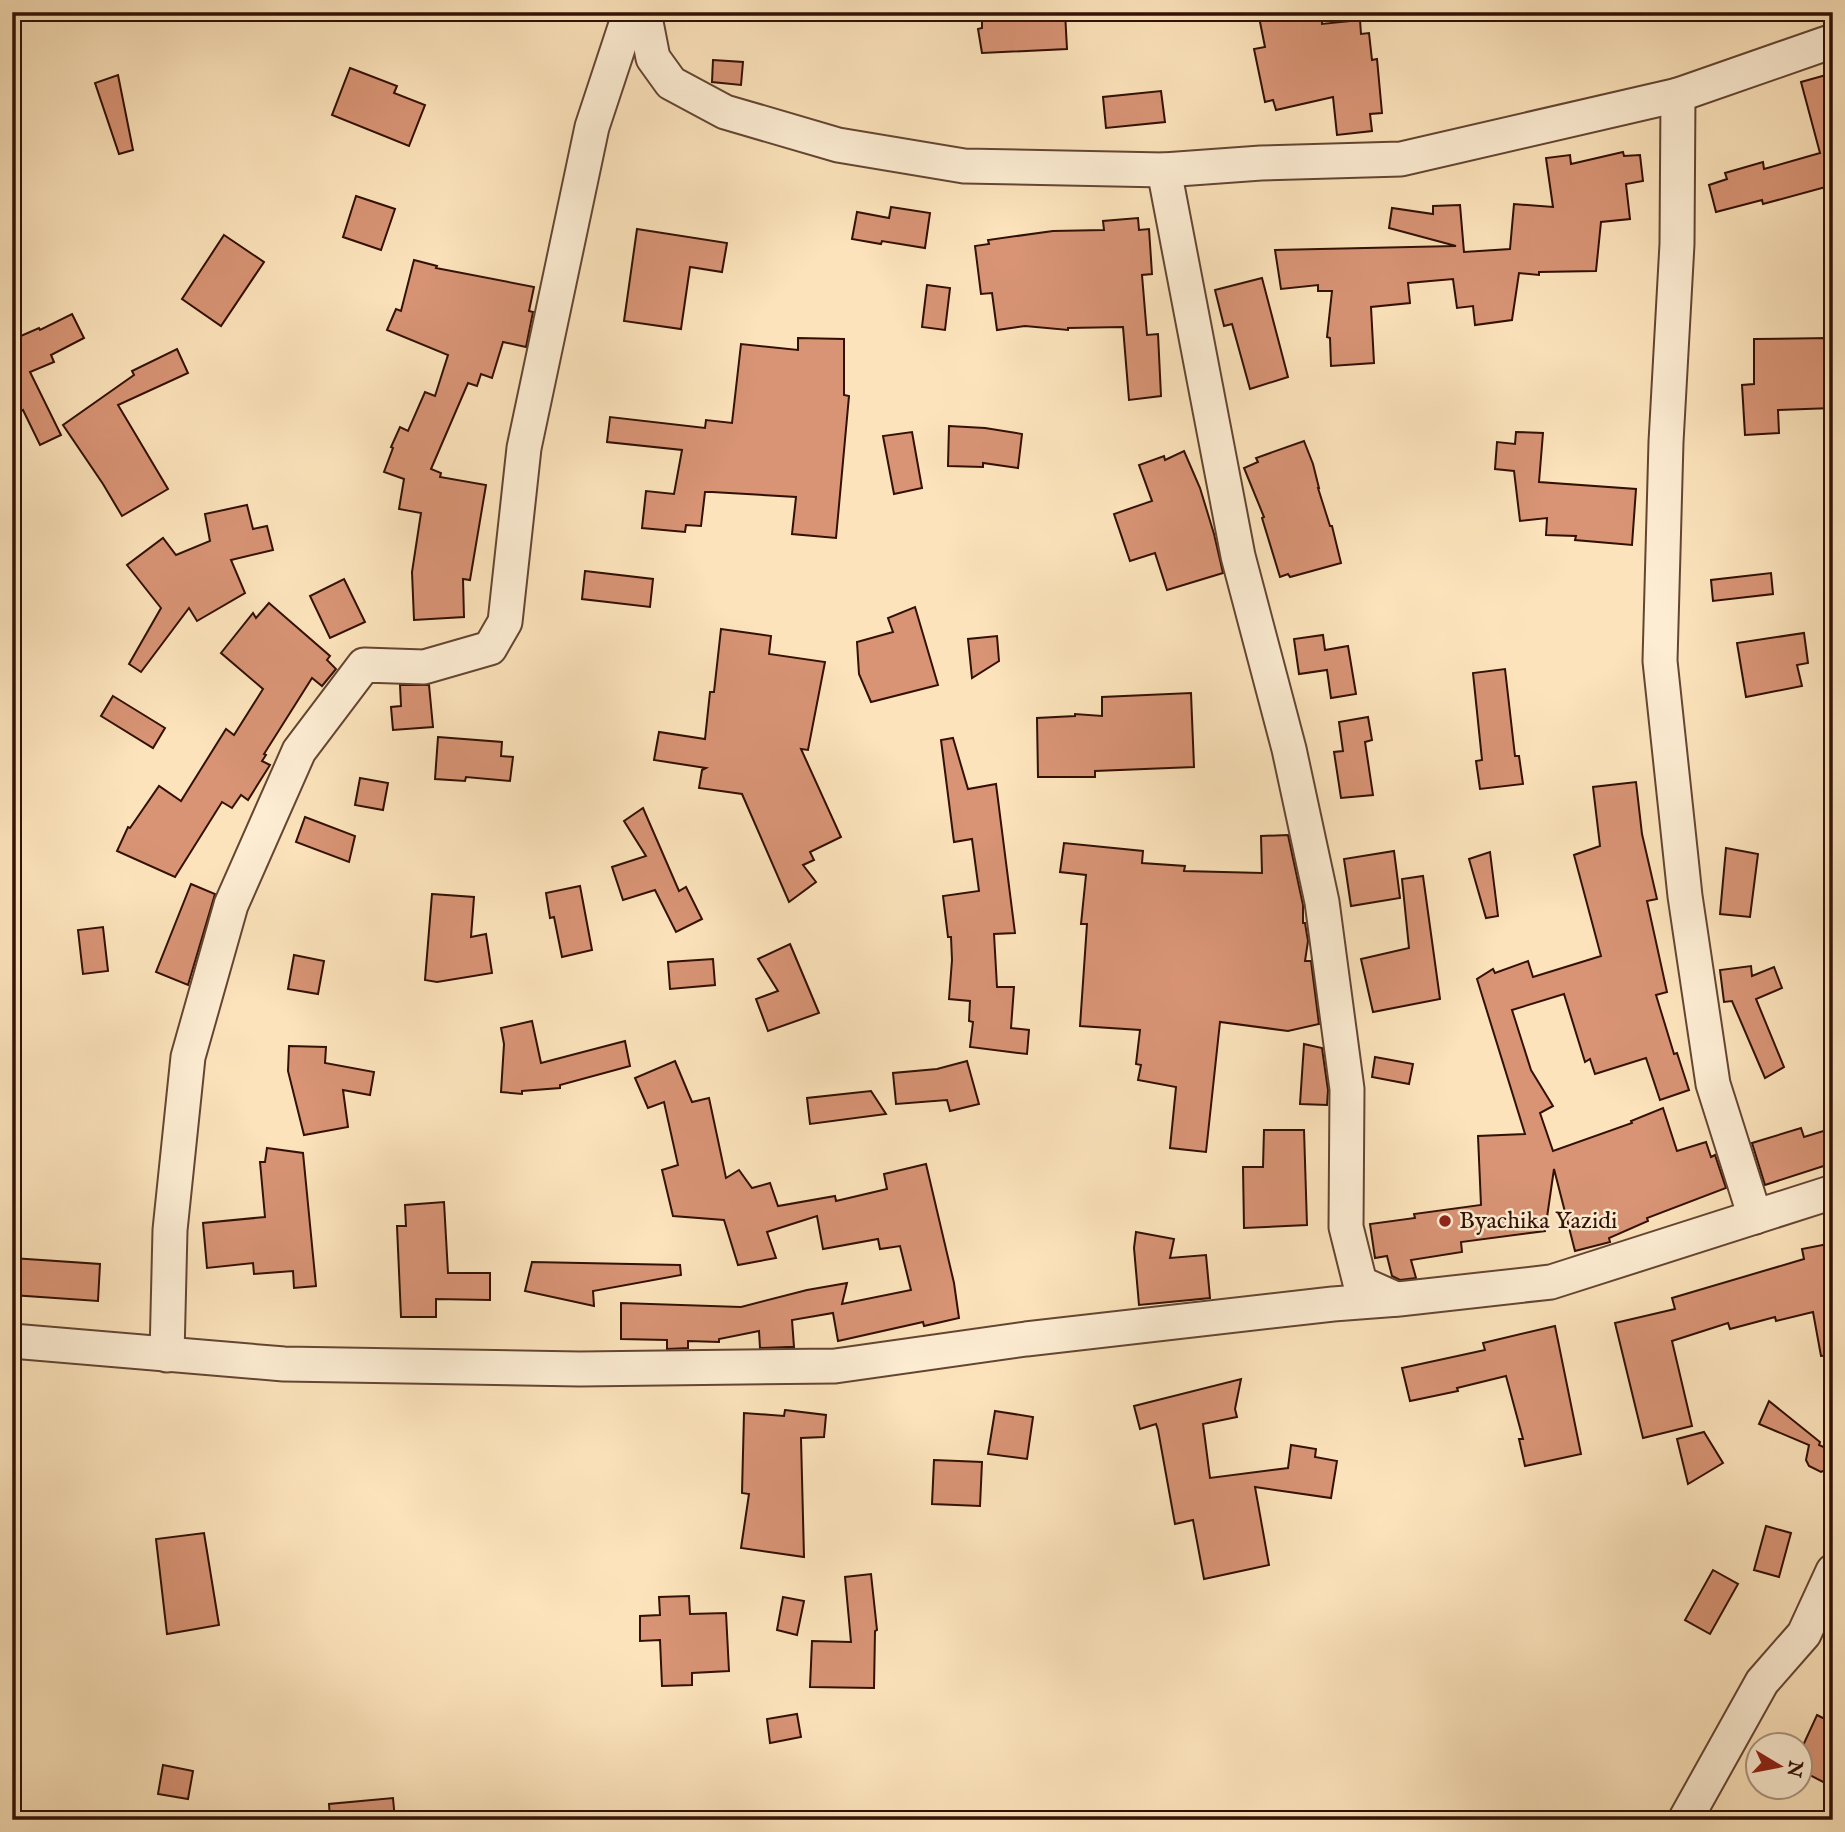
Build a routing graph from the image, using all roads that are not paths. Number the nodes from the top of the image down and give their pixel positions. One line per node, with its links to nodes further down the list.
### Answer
1 (630, 12): 10 (street)
2 (644, 12): 5 (street)
3 (1833, 41): 4 (street)
4 (1678, 95): 5 (street); 7 (street)
5 (1164, 170): 8 (street)
6 (1833, 1192): 7 (street)
7 (1755, 1217): 8 (street)
8 (1399, 1299): 10 (street)
9 (12, 1341): 10 (street)
10 (167, 1354)
11 (1833, 1570): 12 (street)
12 (1685, 1820)

